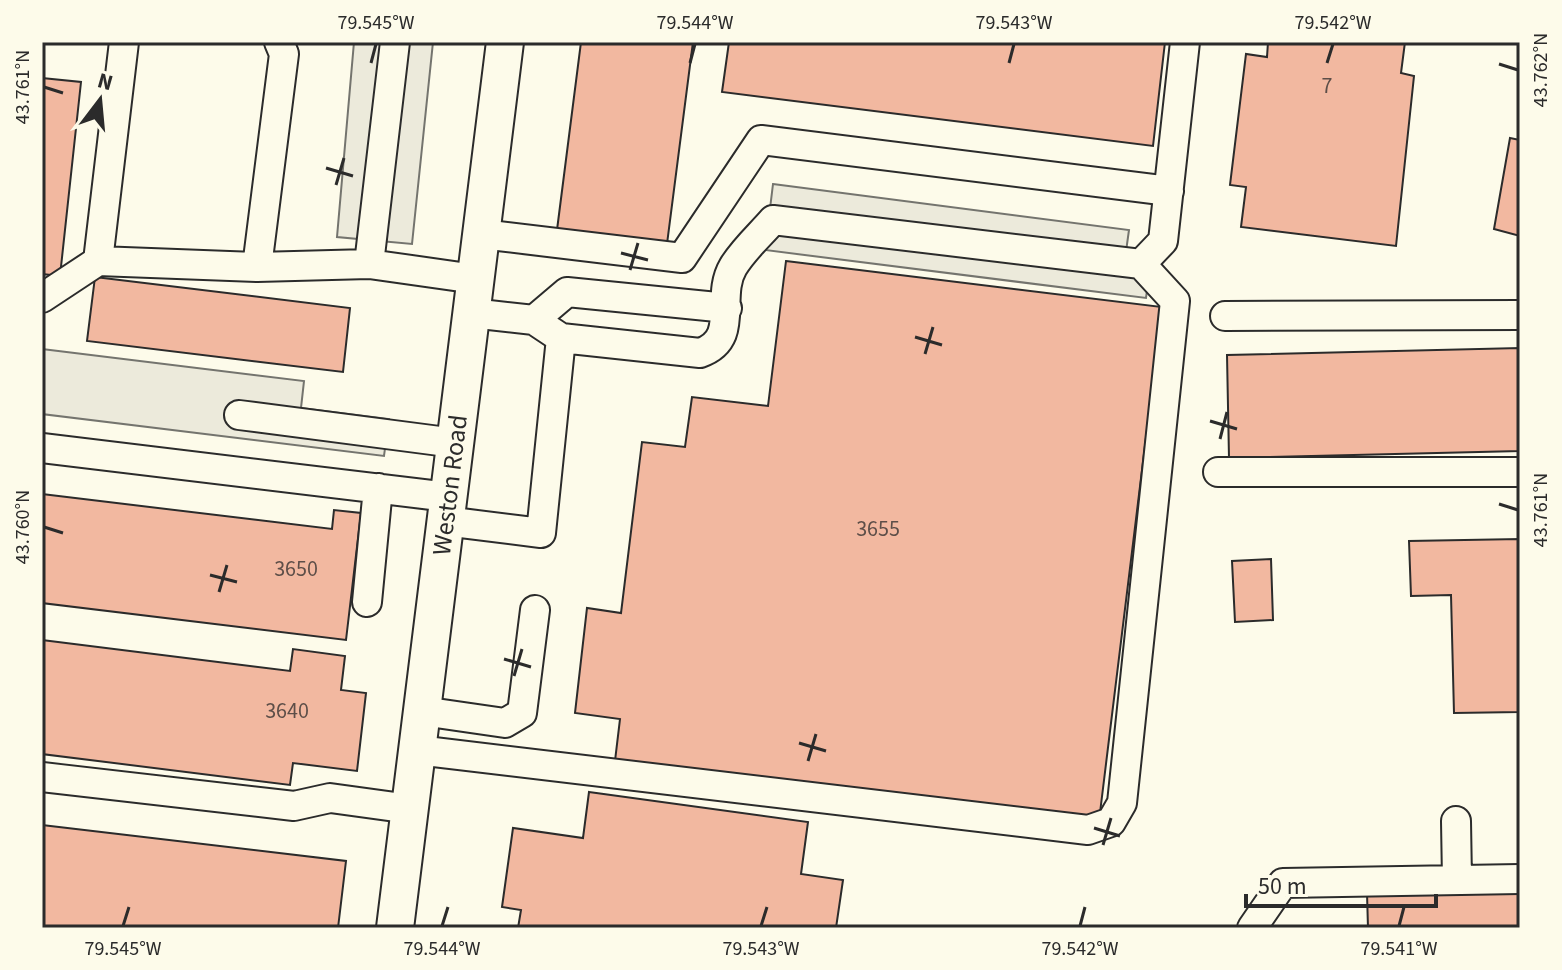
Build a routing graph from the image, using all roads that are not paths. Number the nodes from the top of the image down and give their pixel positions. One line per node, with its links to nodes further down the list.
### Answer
1 (123, 42): 8 (lane)
2 (279, 42): 11 (lane)
3 (395, 42): 9 (lane)
4 (505, 42): 7 (main road, Weston Road)
5 (1185, 42): 6 (lane)
6 (1169, 191): 7 (lane); 10 (lane)
7 (481, 234): 12 (main road, Weston Road)
8 (98, 261): 11 (lane); 13 (lane)
9 (369, 264): 11 (lane); 12 (lane)
10 (1141, 264): 14 (lane); 29 (lane)
11 (257, 267)
12 (473, 296): 17 (lane); 20 (main road, Weston Road)
13 (42, 298)
14 (727, 308): 17 (lane); 18 (lane)
15 (1520, 315): 16 (lane)
16 (1225, 316)
17 (534, 320): 18 (lane)
18 (561, 338): 25 (lane)
19 (239, 415): 20 (lane)
20 (455, 443): 25 (main road, Weston Road)
21 (42, 448): 24 (lane)
22 (1218, 472): 23 (lane)
23 (1520, 472)
24 (378, 488): 25 (lane); 26 (lane)
25 (447, 509): 28 (main road, Weston Road)
26 (367, 602)
27 (535, 610): 28 (lane)
28 (422, 711): 29 (main road, Weston Road)
29 (417, 750): 31 (main road, Weston Road)
30 (42, 777): 31 (lane)
31 (410, 809): 35 (main road, Weston Road)
32 (1456, 821): 34 (lane)
33 (1520, 879): 34 (lane)
34 (1457, 880): 36 (lane)
35 (395, 928)
36 (1252, 928)

